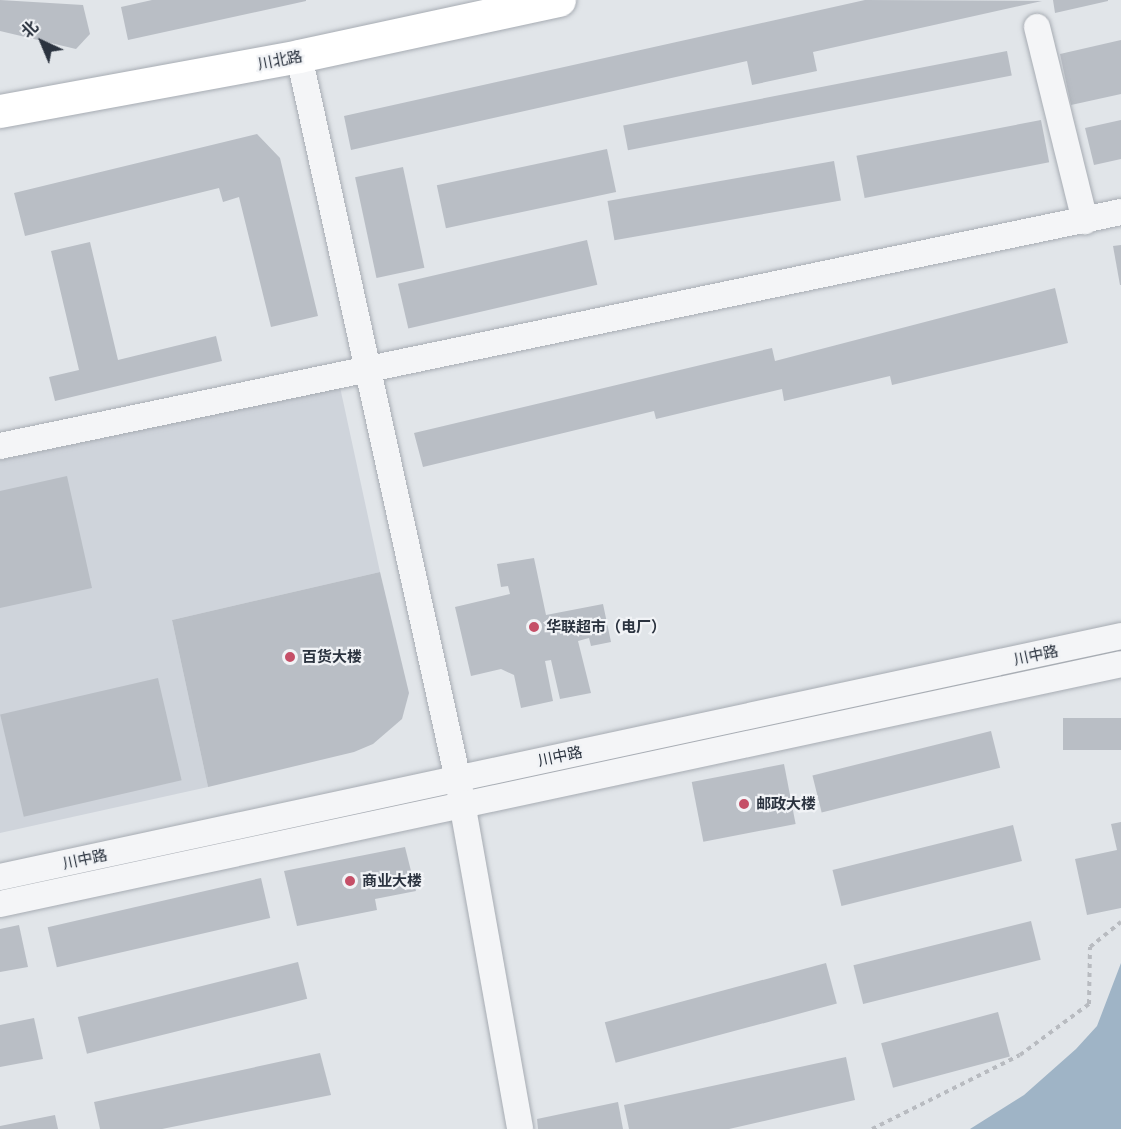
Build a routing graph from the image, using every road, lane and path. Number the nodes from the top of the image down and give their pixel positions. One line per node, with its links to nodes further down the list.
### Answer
1 (559, 0): 3 (main road, 川北路)
2 (1037, 27): 6 (street)
3 (299, 56): 4 (main road, 川北路); 7 (street)
4 (4, 105)
5 (1121, 212): 6 (street)
6 (1085, 220): 7 (street)
7 (368, 369): 8 (street); 11 (street)
8 (0, 446)
9 (1121, 636): 11 (street, 川中路)
10 (1121, 664): 12 (street, 川中路)
11 (458, 780): 12 (street); 13 (street, 川中路)
12 (463, 806): 14 (street, 川中路); 16 (street)
13 (0, 877)
14 (0, 904)
15 (1121, 922): 17 (path)
16 (520, 1129)
17 (872, 1129)

